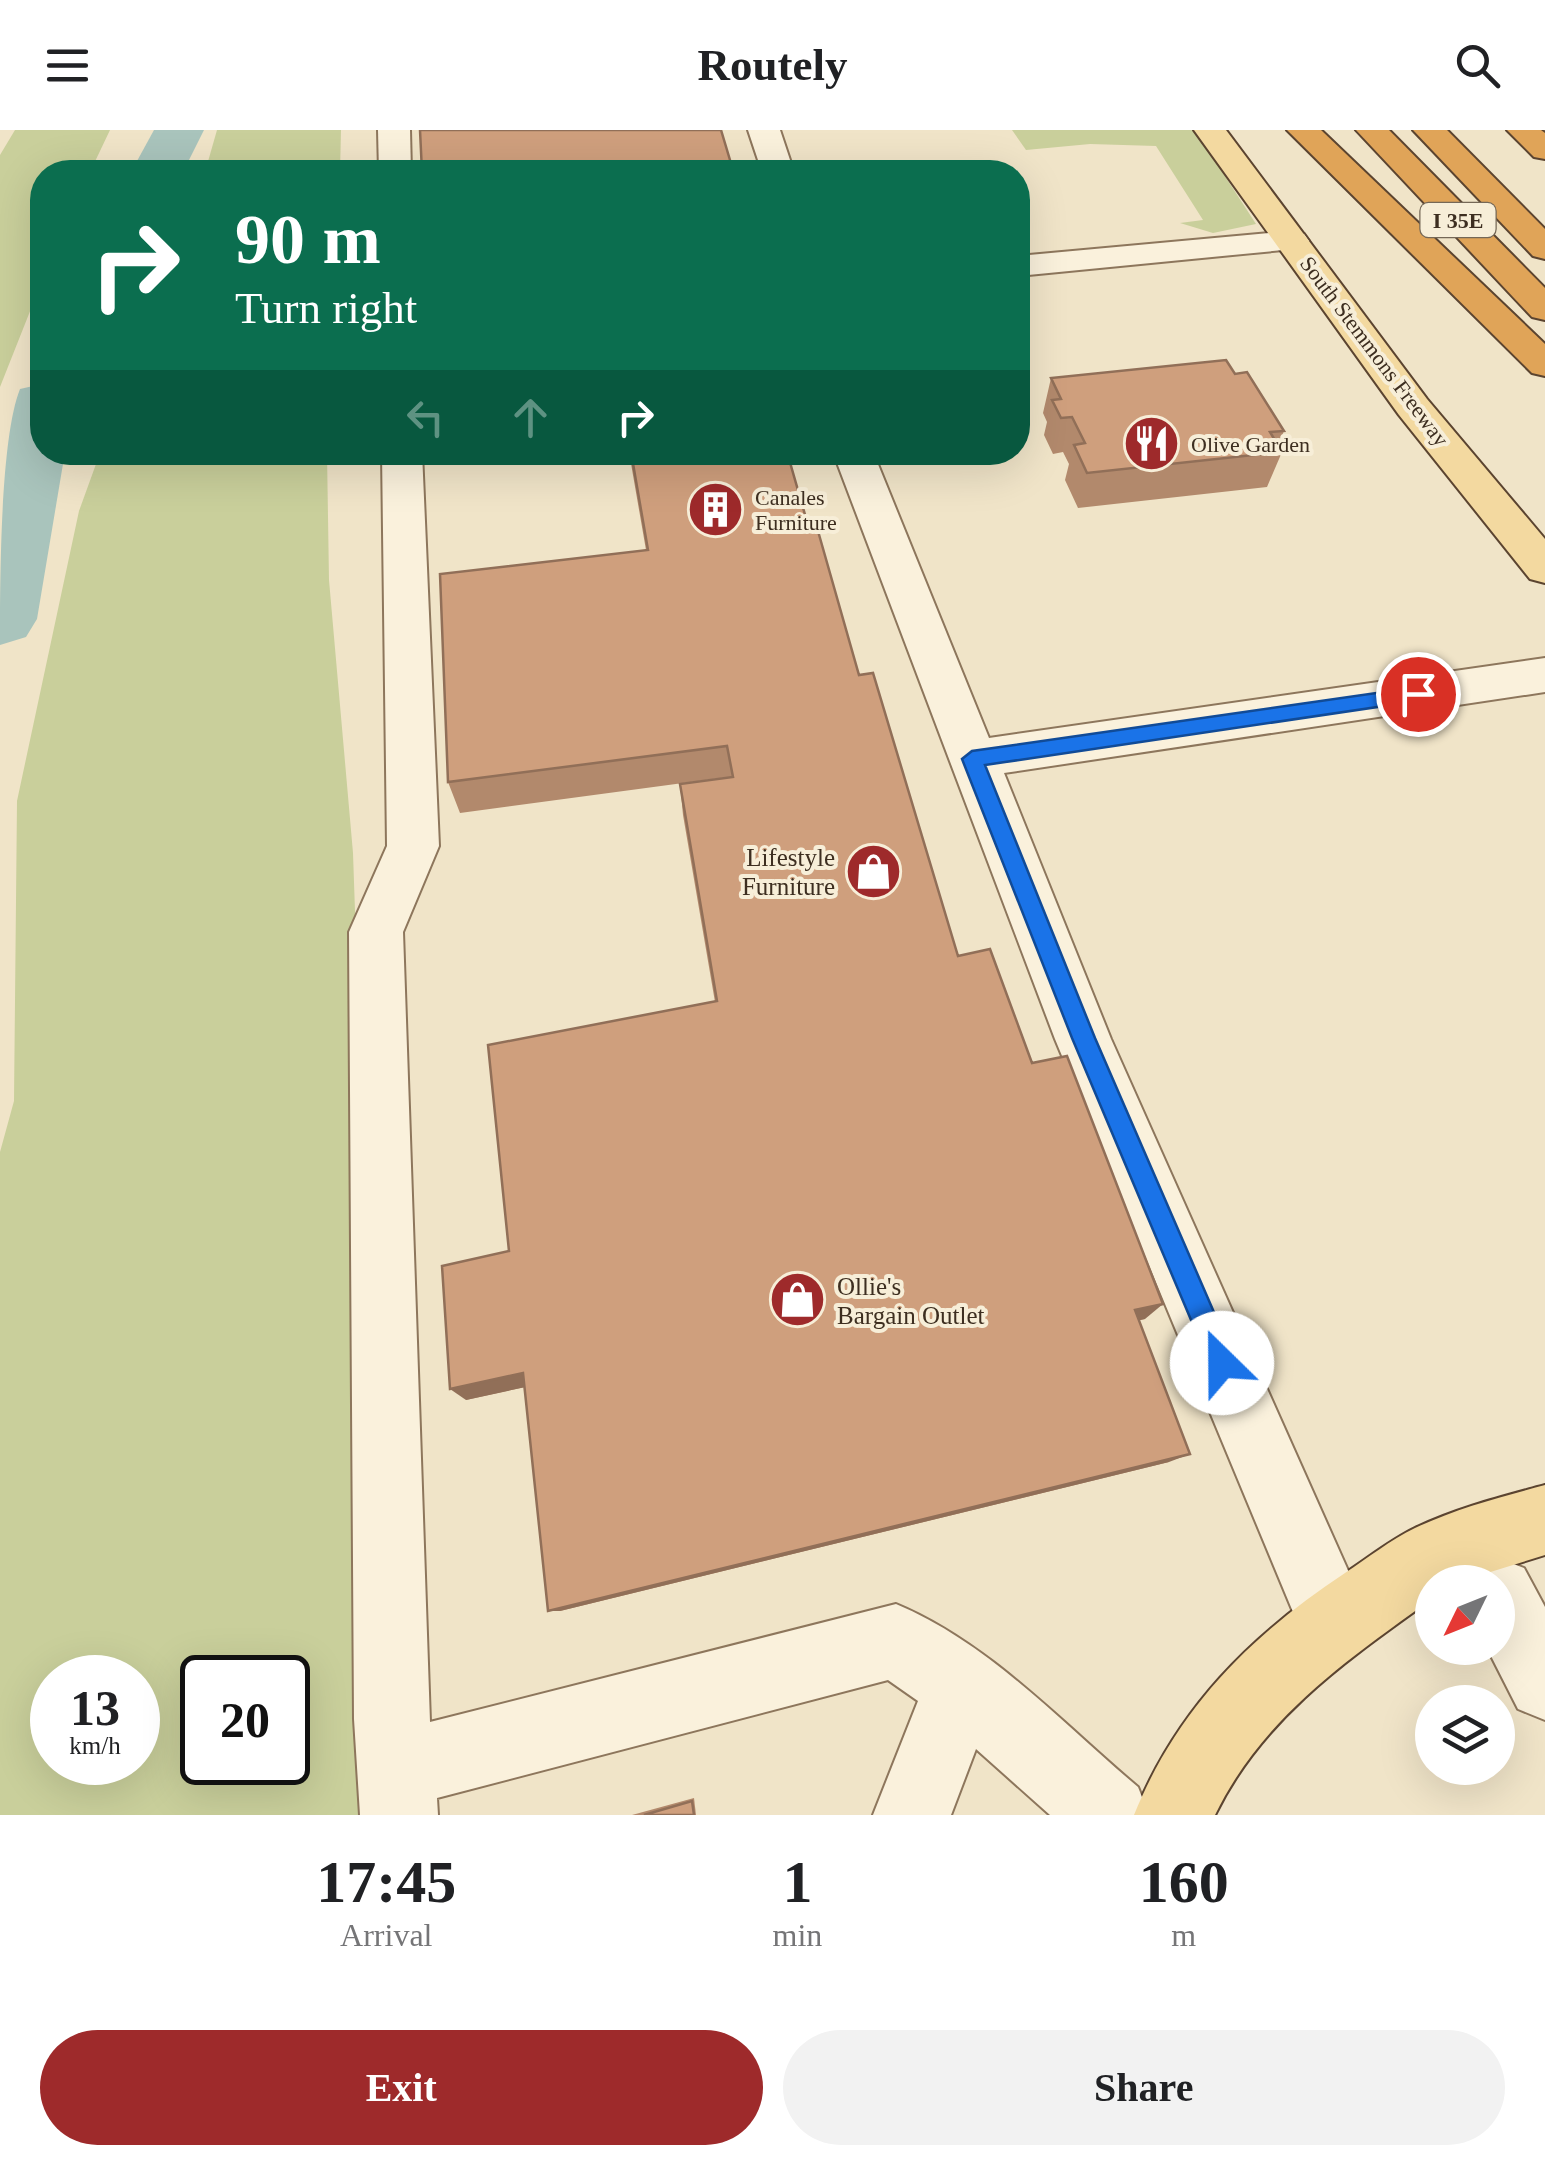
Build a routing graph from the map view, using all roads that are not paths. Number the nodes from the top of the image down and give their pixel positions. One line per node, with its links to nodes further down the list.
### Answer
1 (394, 130): 9 (lane)
2 (764, 130): 10 (lane)
3 (1210, 130): 11 (main road, South Stemmons Freeway)
4 (1304, 130): 15 (highway)
5 (1372, 130): 14 (highway, I 35E)
6 (1429, 130): 12 (highway)
7 (1524, 130): 8 (highway)
8 (1545, 150)
9 (395, 160)
10 (774, 160)
11 (1292, 240): 13 (lane); 18 (main road, South Stemmons Freeway)
12 (1545, 250)
13 (1030, 265)
14 (1545, 309)
15 (1545, 365)
16 (402, 465): 30 (lane)
17 (858, 465): 20 (lane)
18 (1545, 568)
19 (1545, 675): 20 (lane)
20 (972, 759): 26 (lane)
21 (1545, 1520): 24 (main road)
22 (1423, 1565): 23 (main road)
23 (1470, 1565)
24 (1495, 1565)
25 (1415, 1570): 26 (main road)
26 (1334, 1622): 33 (main road)
27 (1515, 1627): 28 (lane)
28 (1545, 1682)
29 (962, 1686): 30 (lane); 31 (lane); 32 (lane)
30 (397, 1792)
31 (912, 1815)
32 (1110, 1815)
33 (1173, 1815)

